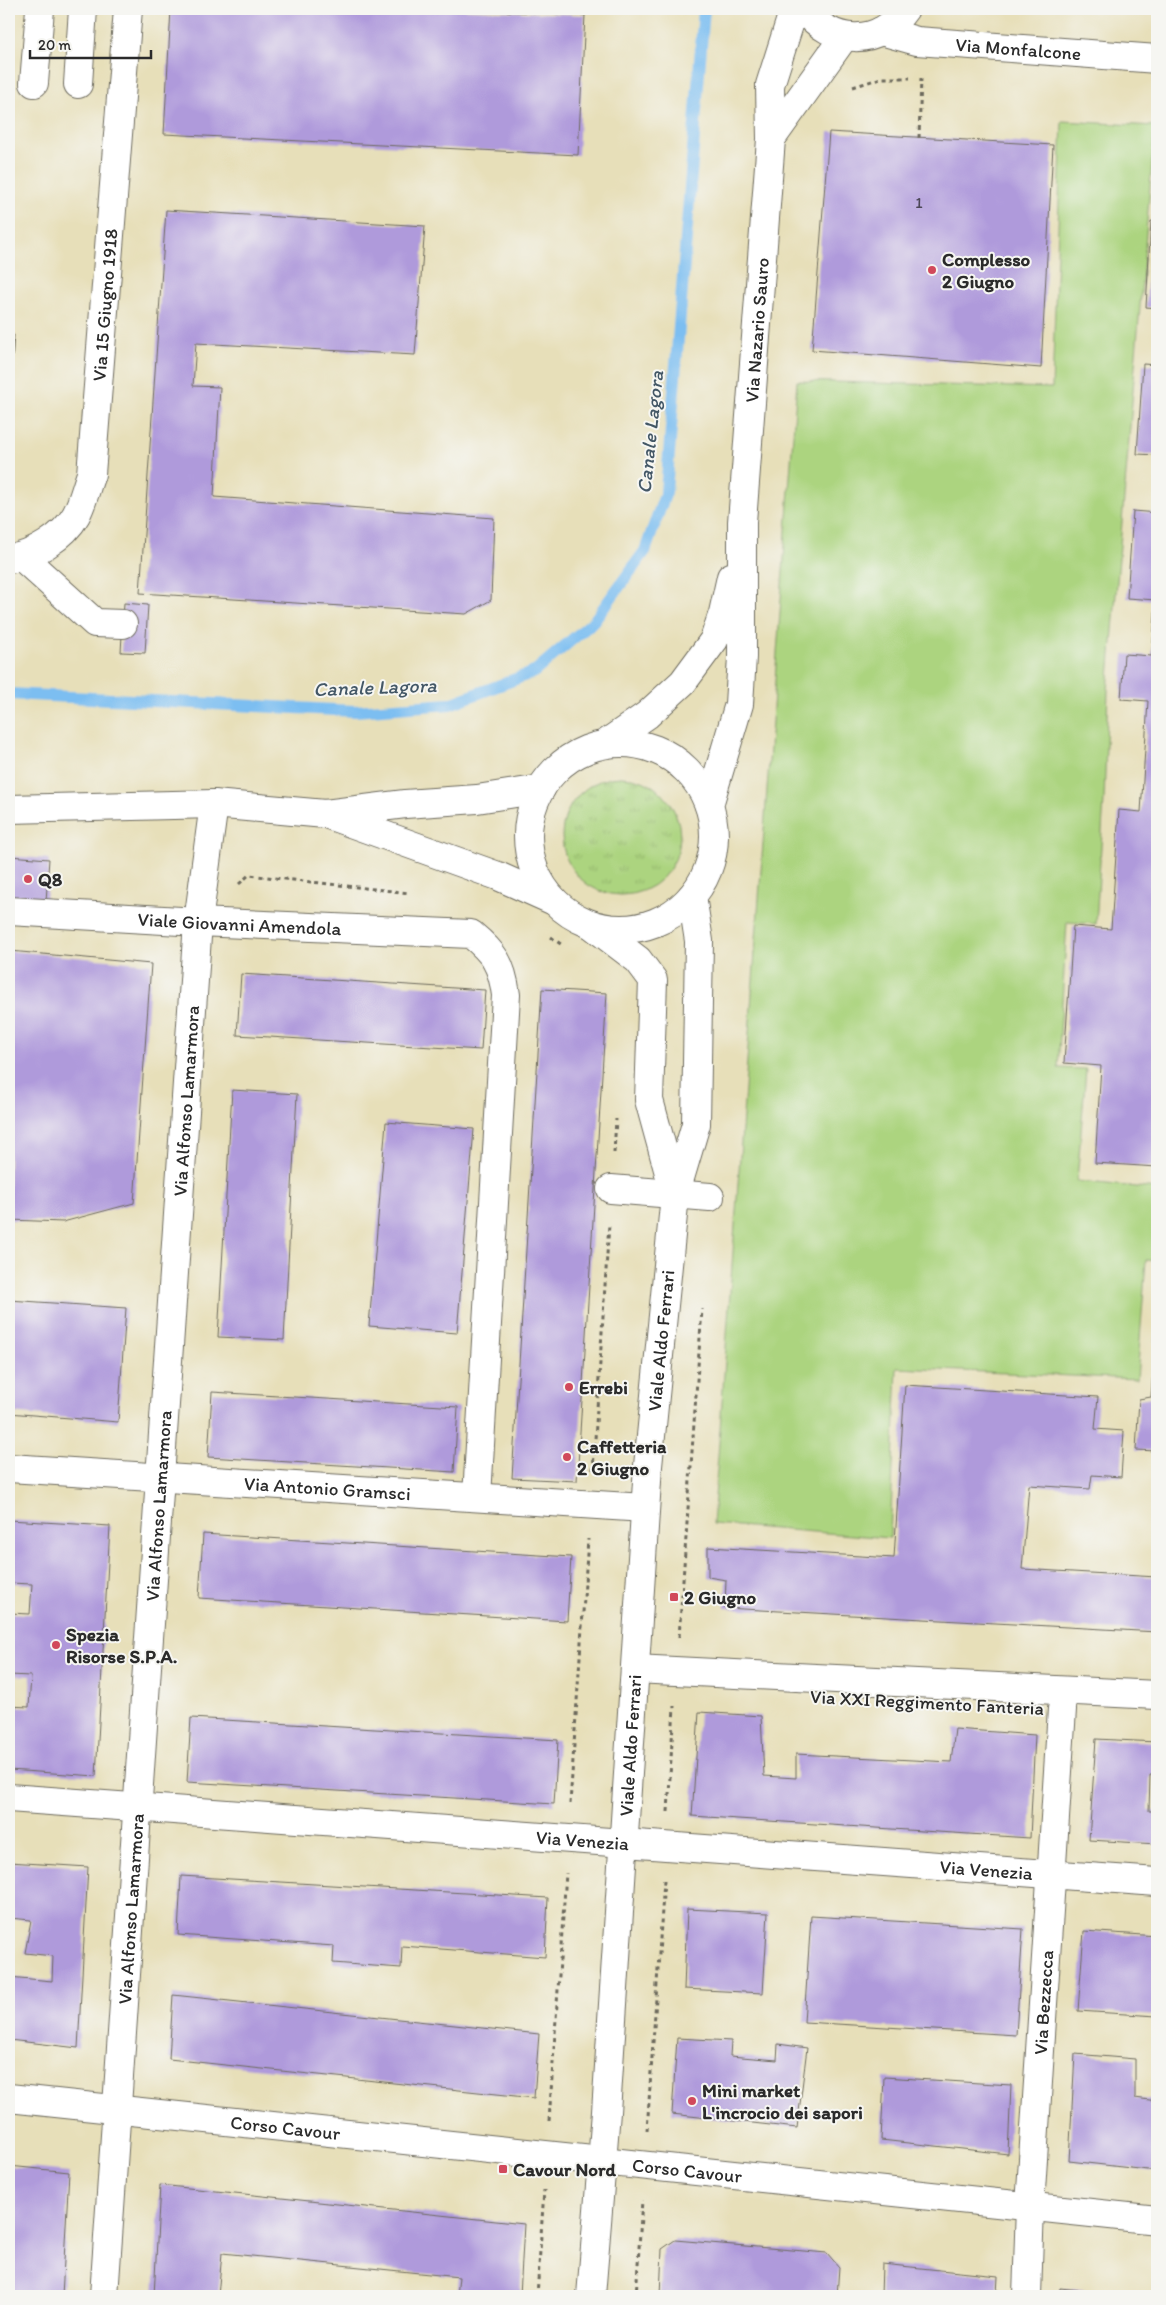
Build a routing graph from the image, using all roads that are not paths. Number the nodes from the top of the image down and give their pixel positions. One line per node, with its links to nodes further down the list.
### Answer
1 (40, 9): 10 (street)
2 (83, 9): 11 (street)
3 (128, 9): 14 (street, Via 15 Giugno 1918)
4 (794, 9): 12 (street, Via Nazario Sauro)
5 (804, 9): 8 (street)
6 (905, 9): 7 (street)
7 (881, 31): 8 (street); 9 (street, Via Monfalcone)
8 (844, 36): 12 (street)
9 (1157, 58)
10 (34, 83)
11 (78, 84)
12 (771, 139): 13 (street, Via Nazario Sauro)
13 (742, 522): 16 (street, Via Nazario Sauro); 19 (street, Via Nazario Sauro)
14 (15, 558): 15 (street)
15 (122, 624)
16 (605, 744): 17 (street); 19 (street)
17 (541, 789): 21 (street); 23 (street)
18 (214, 804): 20 (street); 21 (street); 25 (street, Via Alfonso Lamarmora)
19 (709, 805): 22 (street)
20 (9, 809)
21 (325, 814): 23 (street)
22 (692, 896): 26 (street); 28 (street, Viale Aldo Ferrari)
23 (554, 901): 26 (street)
24 (9, 910): 25 (street, Viale Giovanni Amendola)
25 (198, 922): 31 (street, Via Alfonso Lamarmora); 32 (street, Viale Giovanni Amendola)
26 (591, 924): 28 (street, Viale Aldo Ferrari)
27 (611, 1189): 28 (street)
28 (675, 1194): 29 (street); 33 (street, Viale Aldo Ferrari)
29 (710, 1197)
30 (9, 1468): 31 (street, Via Antonio Gramsci)
31 (159, 1478): 32 (street, Via Antonio Gramsci); 40 (street, Via Alfonso Lamarmora)
32 (477, 1497): 33 (street, Via Antonio Gramsci)
33 (646, 1508): 34 (street, Viale Aldo Ferrari)
34 (635, 1669): 35 (street, Via XXI Reggimento Fanteria); 41 (street, Viale Aldo Ferrari)
35 (689, 1672): 36 (street, Via XXI Reggimento Fanteria); 37 (street, Via XXI Reggimento Fanteria)
36 (1157, 1696)
37 (1062, 1709): 38 (street, Via XXI Reggimento Fanteria); 42 (street, Via Bezzecca)
38 (1157, 1714)
39 (9, 1798): 40 (street, Via Venezia)
40 (137, 1807): 41 (street, Via Venezia); 45 (street, Via Alfonso Lamarmora)
41 (624, 1843): 42 (street, Via Venezia); 46 (street, Viale Aldo Ferrari)
42 (1052, 1874): 43 (street, Via Venezia); 47 (street, Via Bezzecca)
43 (1157, 1882)
44 (9, 2098): 45 (street, Corso Cavour)
45 (116, 2110): 46 (street, Corso Cavour); 49 (street, Via Alfonso Lamarmora)
46 (603, 2161): 47 (street, Corso Cavour); 50 (street, Viale Aldo Ferrari)
47 (1030, 2206): 48 (street, Corso Cavour); 51 (street, Via Bezzecca)
48 (1157, 2220)
49 (104, 2296)
50 (591, 2296)
51 (1027, 2296)

